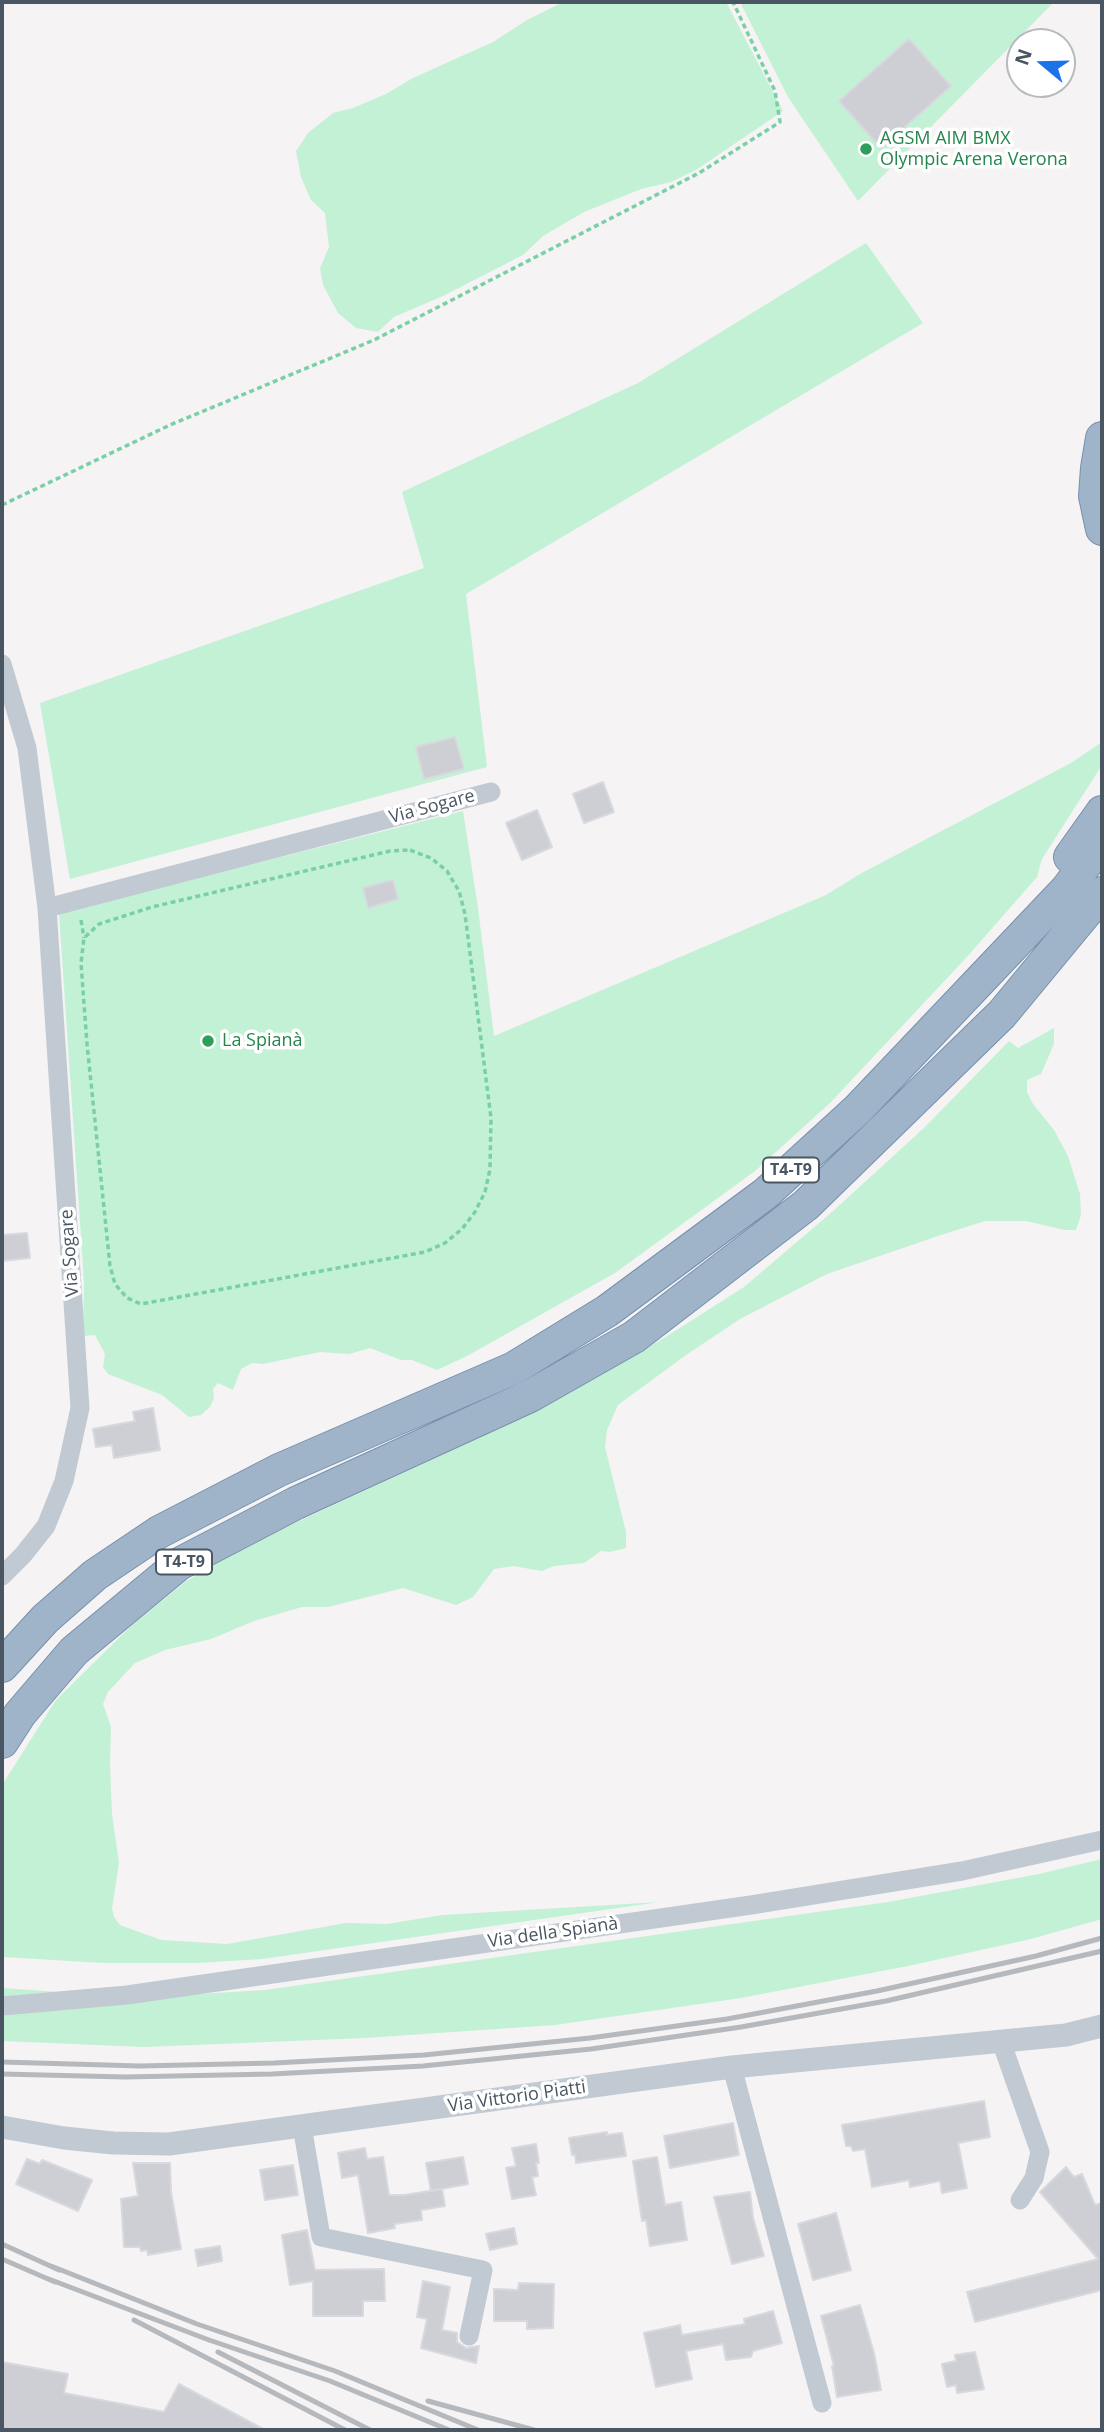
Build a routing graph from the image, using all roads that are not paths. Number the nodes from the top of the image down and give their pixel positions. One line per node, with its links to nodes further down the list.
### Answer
1 (1102, 438): 2 (highway)
2 (1099, 501): 3 (highway)
3 (1102, 529)
4 (2, 664): 9 (street, Via Sogare)
5 (491, 792): 9 (street, Via Sogare)
6 (1102, 812): 10 (highway, T4-T9)
7 (1102, 843): 10 (highway, T4-T9)
8 (1102, 893): 13 (highway, T4-T9)
9 (47, 908): 11 (street, Via Sogare)
10 (858, 1109): 12 (highway, T4-T9)
11 (2, 1576)
12 (2, 1666)
13 (2, 1742)
14 (1102, 1840): 15 (street, Via della Spianà)
15 (2, 2006)
16 (1102, 2026): 17 (street, Via Vittorio Piatti)
17 (1001, 2041): 18 (street, Via Vittorio Piatti); 21 (street)
18 (732, 2067): 19 (street, Via Vittorio Piatti); 23 (street)
19 (302, 2126): 20 (street, Via Vittorio Piatti); 22 (street)
20 (2, 2127)
21 (1020, 2200)
22 (469, 2336)
23 (822, 2403)

